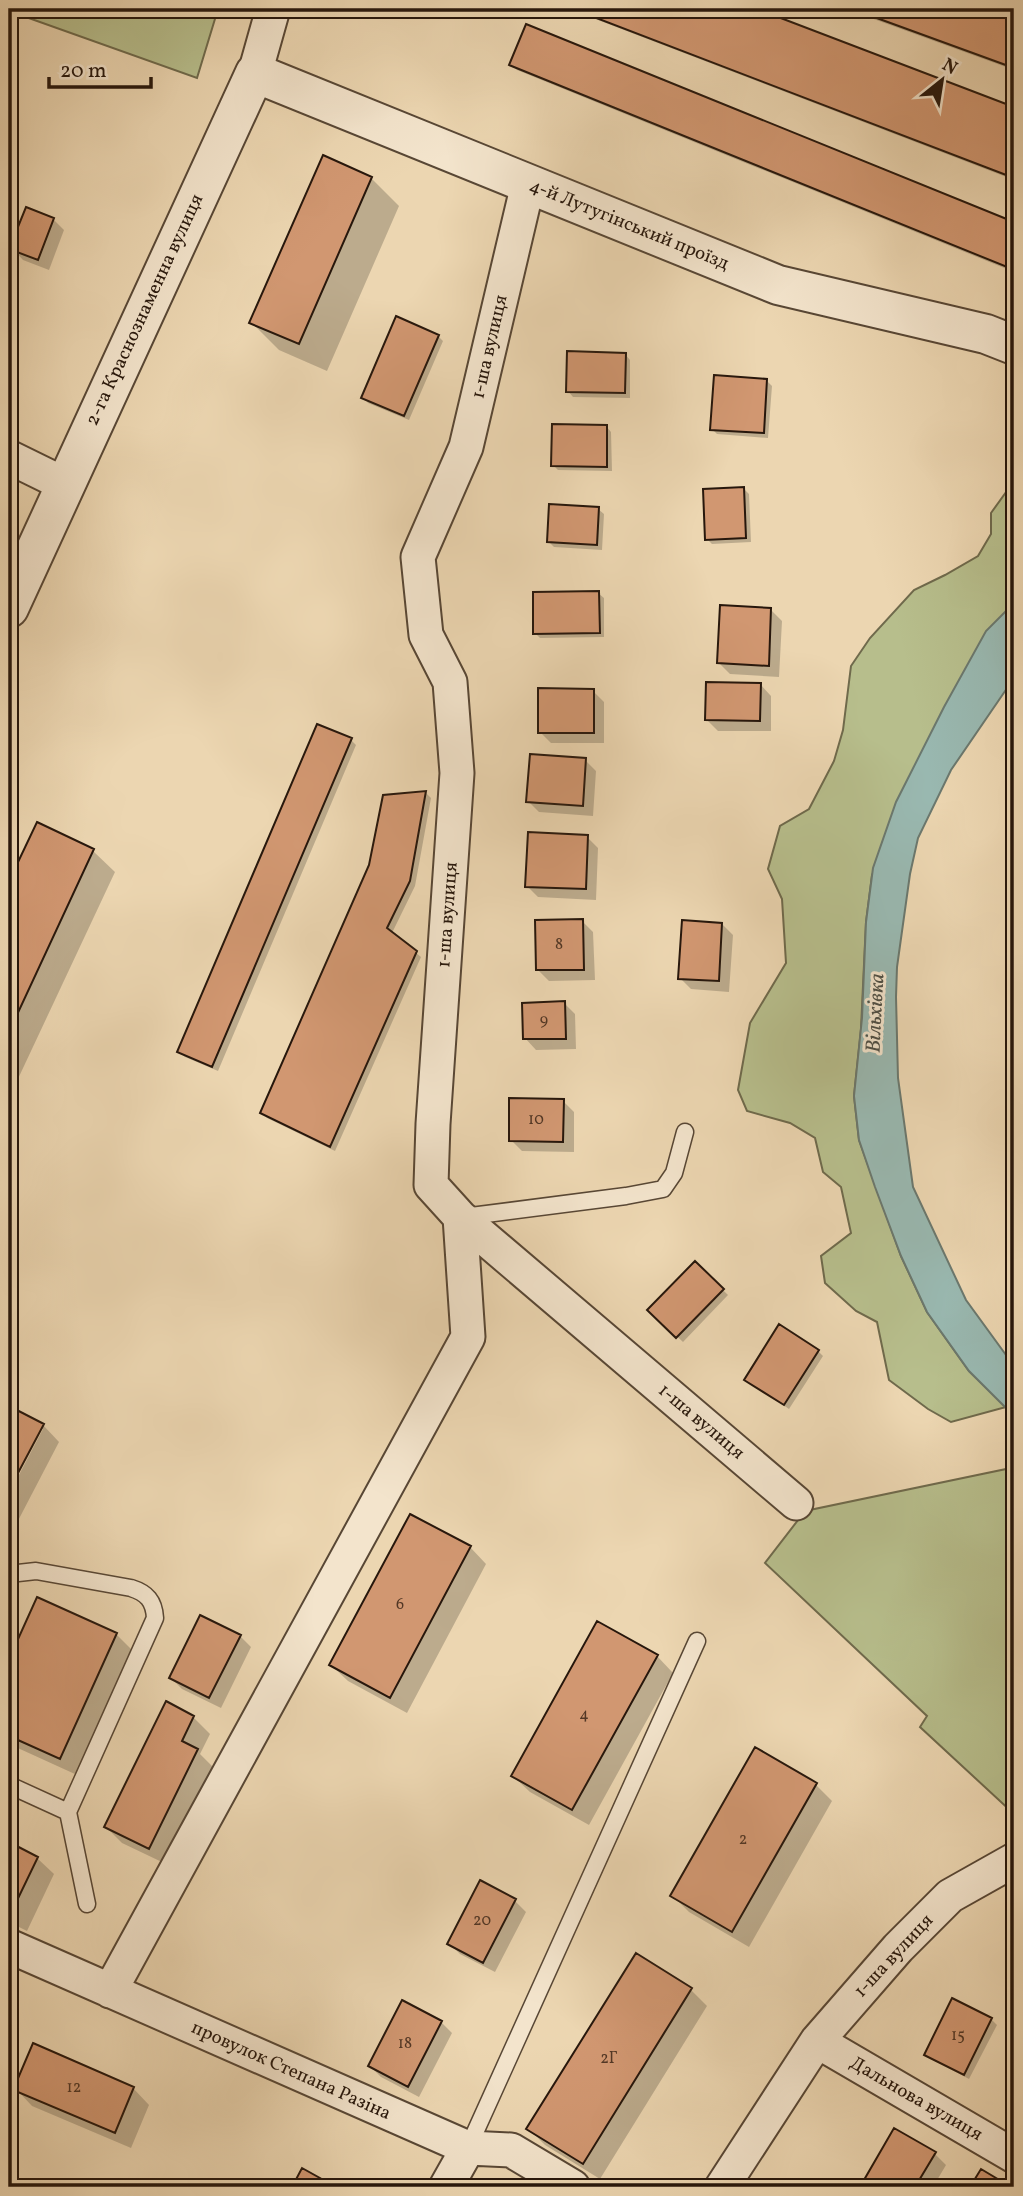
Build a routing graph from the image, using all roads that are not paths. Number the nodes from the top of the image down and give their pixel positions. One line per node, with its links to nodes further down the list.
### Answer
1 (273, 9): 2 (street, 2-га Краснознаменна вулиця)
2 (255, 73): 3 (street, 4-й Лутугінський проїзд); 6 (street, 2-га Краснознаменна вулиця)
3 (528, 184): 4 (street, 4-й Лутугінський проїзд); 9 (street, 1-ша вулиця)
4 (1014, 345)
5 (9, 457): 6 (street)
6 (64, 484): 7 (street, 2-га Краснознаменна вулиця)
7 (9, 608)
8 (685, 1132): 9 (lane)
9 (460, 1217): 10 (street, 1-ша вулиця); 18 (street)
10 (796, 1503)
11 (9, 1574): 14 (lane)
12 (697, 1641): 20 (lane)
13 (9, 1785): 14 (lane)
14 (68, 1812): 16 (lane)
15 (1014, 1860): 19 (street, 1-ша вулиця)
16 (88, 1904)
17 (9, 1947): 18 (street, провулок Степана Разіна)
18 (110, 1991): 20 (street, провулок Степана Разіна)
19 (817, 2041): 21 (street, Дальнова вулиця); 24 (street, 1-ша вулиця)
20 (468, 2148): 22 (street); 23 (street, провулок Степана Разіна)
21 (1014, 2156)
22 (446, 2187)
23 (573, 2187)
24 (722, 2187)

